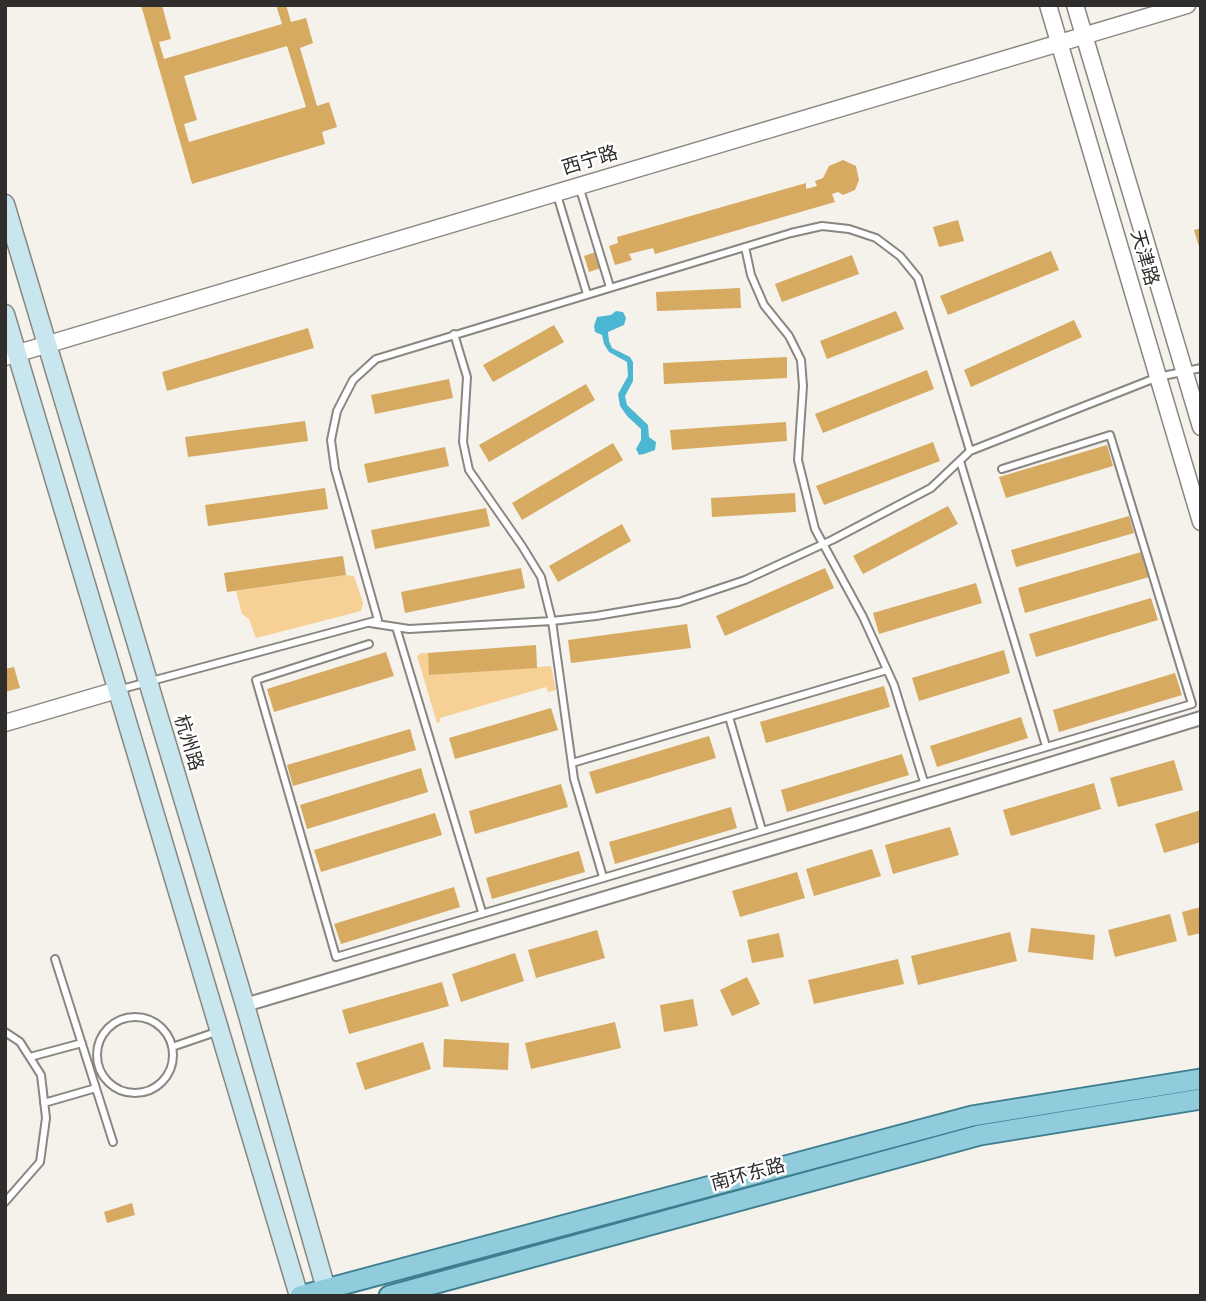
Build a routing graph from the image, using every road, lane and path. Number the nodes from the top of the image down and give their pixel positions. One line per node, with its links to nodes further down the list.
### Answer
1 (1048, 5): 5 (street, 天津路)
2 (1075, 5): 4 (street, 天津路)
3 (1187, 5): 4 (street, 西宁路)
4 (1084, 36): 5 (street, 西宁路); 17 (street, 天津路)
5 (1059, 44): 6 (street, 西宁路); 18 (street, 天津路)
6 (579, 186): 7 (street, 西宁路); 10 (lane)
7 (557, 193): 11 (lane); 14 (street, 西宁路)
8 (5, 204): 14 (main road, 杭州路)
9 (745, 247): 10 (lane); 20 (lane); 24 (lane)
10 (610, 287): 11 (lane)
11 (587, 294): 13 (lane)
12 (5, 314): 15 (main road)
13 (454, 334): 25 (lane); 26 (lane)
14 (47, 344): 15 (street, 西宁路); 30 (main road, 杭州路)
15 (11, 355): 31 (main road)
16 (1201, 368): 17 (lane)
17 (1184, 372): 18 (lane); 19 (street, 天津路)
18 (1158, 377): 20 (lane); 23 (street, 天津路)
19 (1201, 427)
20 (970, 451): 21 (lane)
21 (960, 461): 24 (lane); 35 (lane)
22 (1002, 469): 35 (lane)
23 (1201, 522)
24 (824, 544): 25 (lane); 29 (lane)
25 (552, 621): 27 (lane); 36 (lane)
26 (368, 622): 27 (lane); 30 (lane)
27 (396, 627): 40 (lane)
28 (369, 644): 40 (lane)
29 (887, 670): 32 (lane); 37 (lane)
30 (148, 682): 31 (lane); 42 (main road, 杭州路)
31 (117, 690): 34 (street); 43 (main road)
32 (729, 717): 36 (lane); 38 (lane)
33 (1201, 718): 42 (street)
34 (5, 723)
35 (1046, 746): 37 (lane)
36 (572, 763): 39 (lane)
37 (924, 782): 38 (lane)
38 (762, 830): 39 (lane)
39 (603, 877): 40 (lane)
40 (482, 912)
41 (55, 959): 45 (lane)
42 (245, 1005): 56 (main road, 杭州路)
43 (218, 1031): 46 (lane); 57 (main road)
44 (5, 1032): 47 (lane)
45 (82, 1043): 47 (lane); 49 (lane)
46 (172, 1046): 48 (lane); 48 (lane)
47 (30, 1057): 53 (lane)
48 (98, 1063): 49 (lane)
49 (89, 1067): 51 (lane)
50 (1201, 1079): 56 (main road, 南环东路)
51 (96, 1087): 53 (lane); 54 (lane)
52 (1201, 1099): 58 (main road, 南环东路)
53 (44, 1103): 55 (lane)
54 (113, 1142)
55 (5, 1202)
56 (327, 1292): 57 (main road, 南环东路)
57 (299, 1296)
58 (388, 1296)

